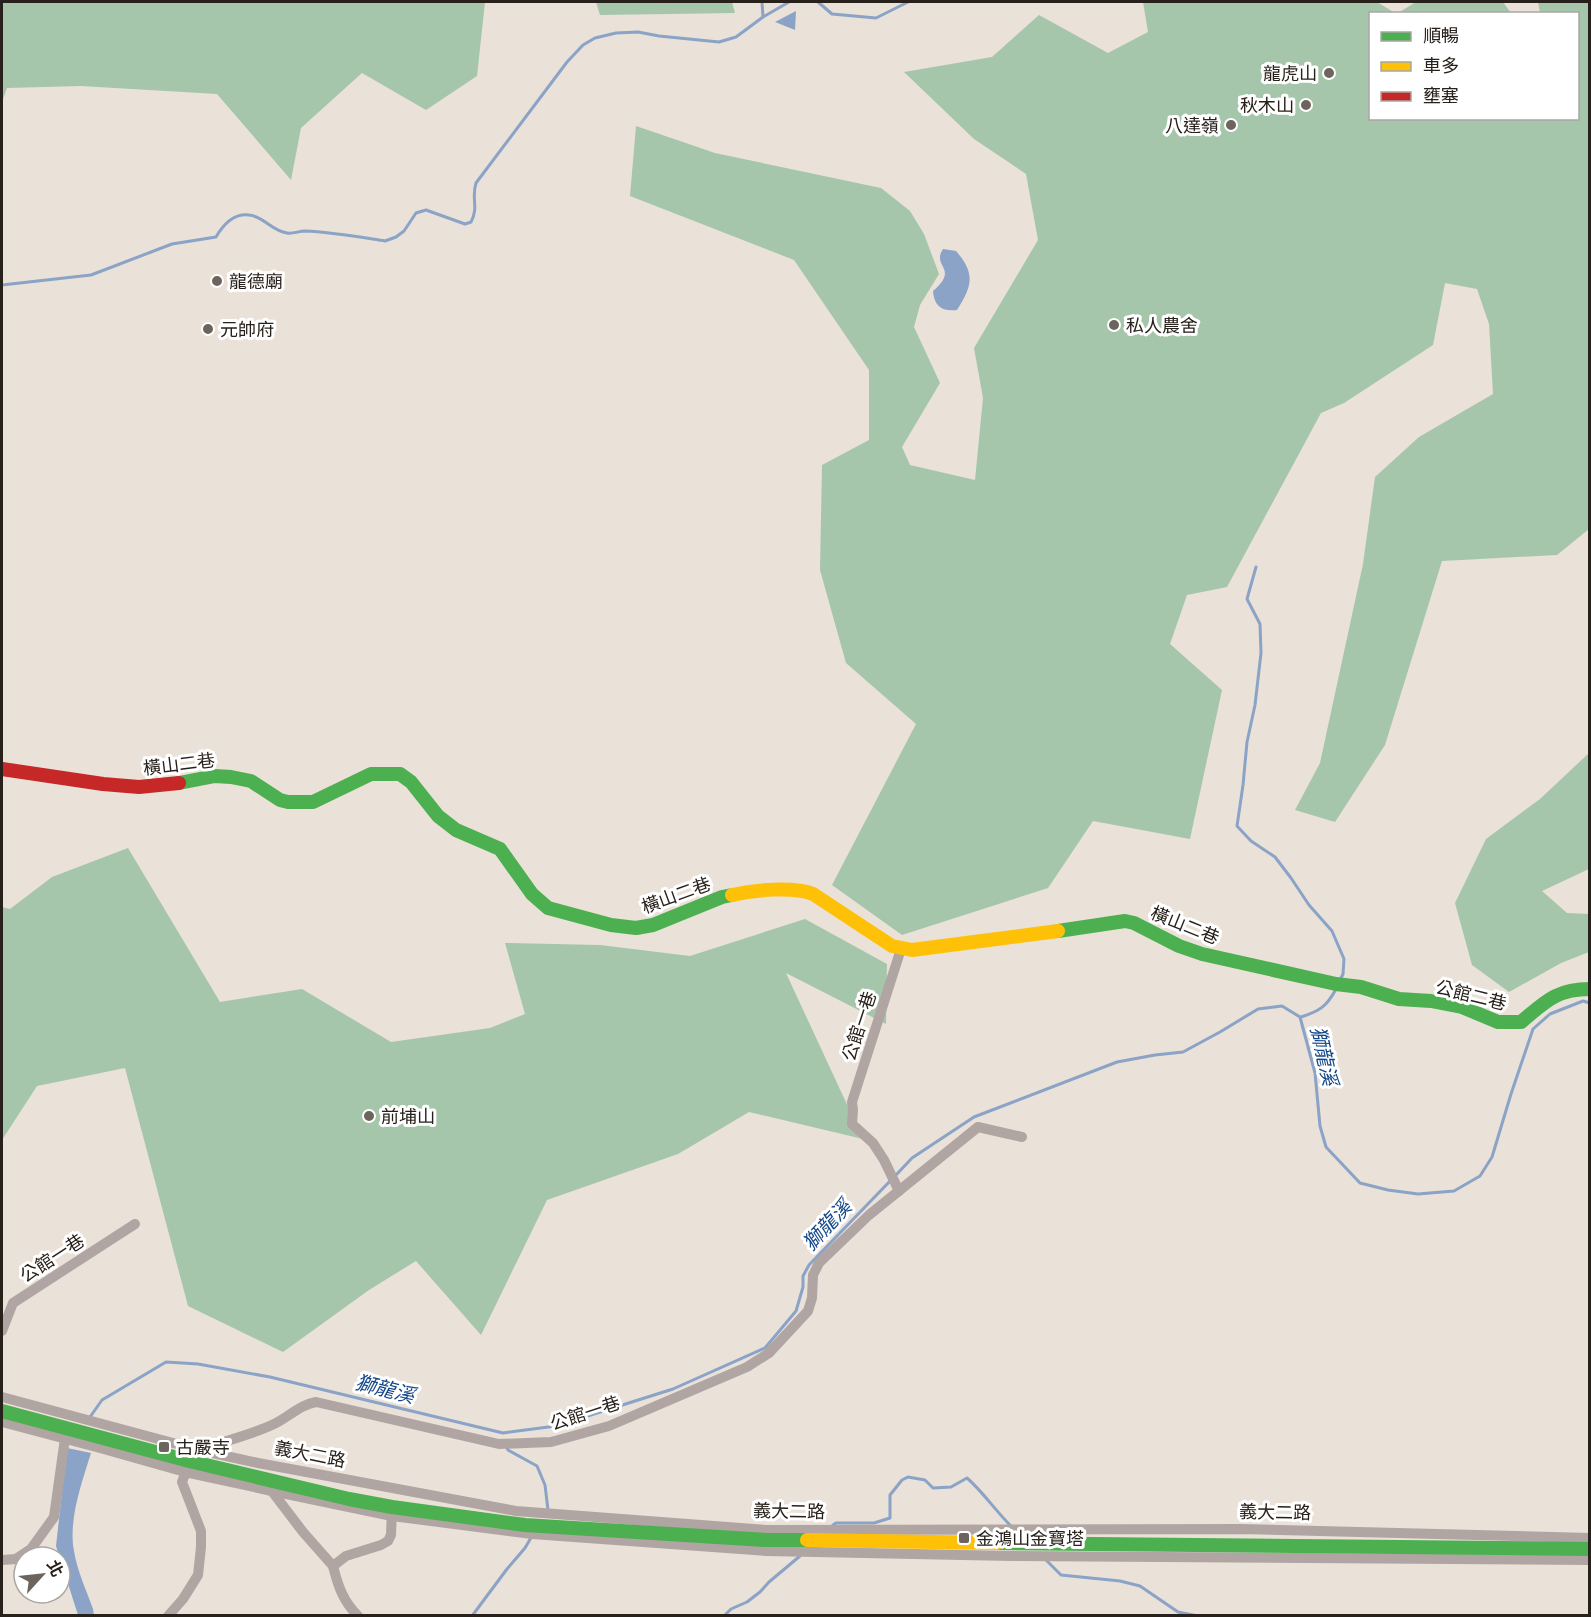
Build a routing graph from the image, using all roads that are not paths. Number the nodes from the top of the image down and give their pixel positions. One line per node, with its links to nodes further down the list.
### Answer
1 (2, 769): 2 (street, 橫山二巷)
2 (901, 949): 3 (street, 橫山二巷); 6 (street, 公館一巷)
3 (1340, 984): 4 (street, 公館二巷)
4 (1590, 989)
5 (1022, 1137): 6 (street, 公館一巷)
6 (897, 1187): 14 (street, 公館一巷)
7 (135, 1224): 8 (street, 公館一巷)
8 (2, 1331)
9 (2, 1397): 12 (street, 義大二路)
10 (2, 1411): 12 (street, 義大二路)
11 (2, 1422): 12 (street, 義大二路)
12 (66, 1426): 13 (street, 義大二路); 21 (street)
13 (102, 1436): 14 (street, 義大二路); 15 (street, 義大二路)
14 (199, 1450): 15 (street); 19 (street, 義大二路)
15 (187, 1467): 16 (street, 義大二路); 17 (street, 義大二路); 24 (street)
16 (262, 1478): 17 (street); 18 (street, 義大二路)
17 (272, 1491): 18 (street, 義大二路); 23 (street)
18 (392, 1511): 20 (street, 義大二路); 22 (street, 義大二路); 23 (street)
19 (1590, 1538)
20 (1590, 1549)
21 (2, 1560)
22 (1590, 1560)
23 (333, 1566): 25 (street)
24 (168, 1616)
25 (358, 1616)

